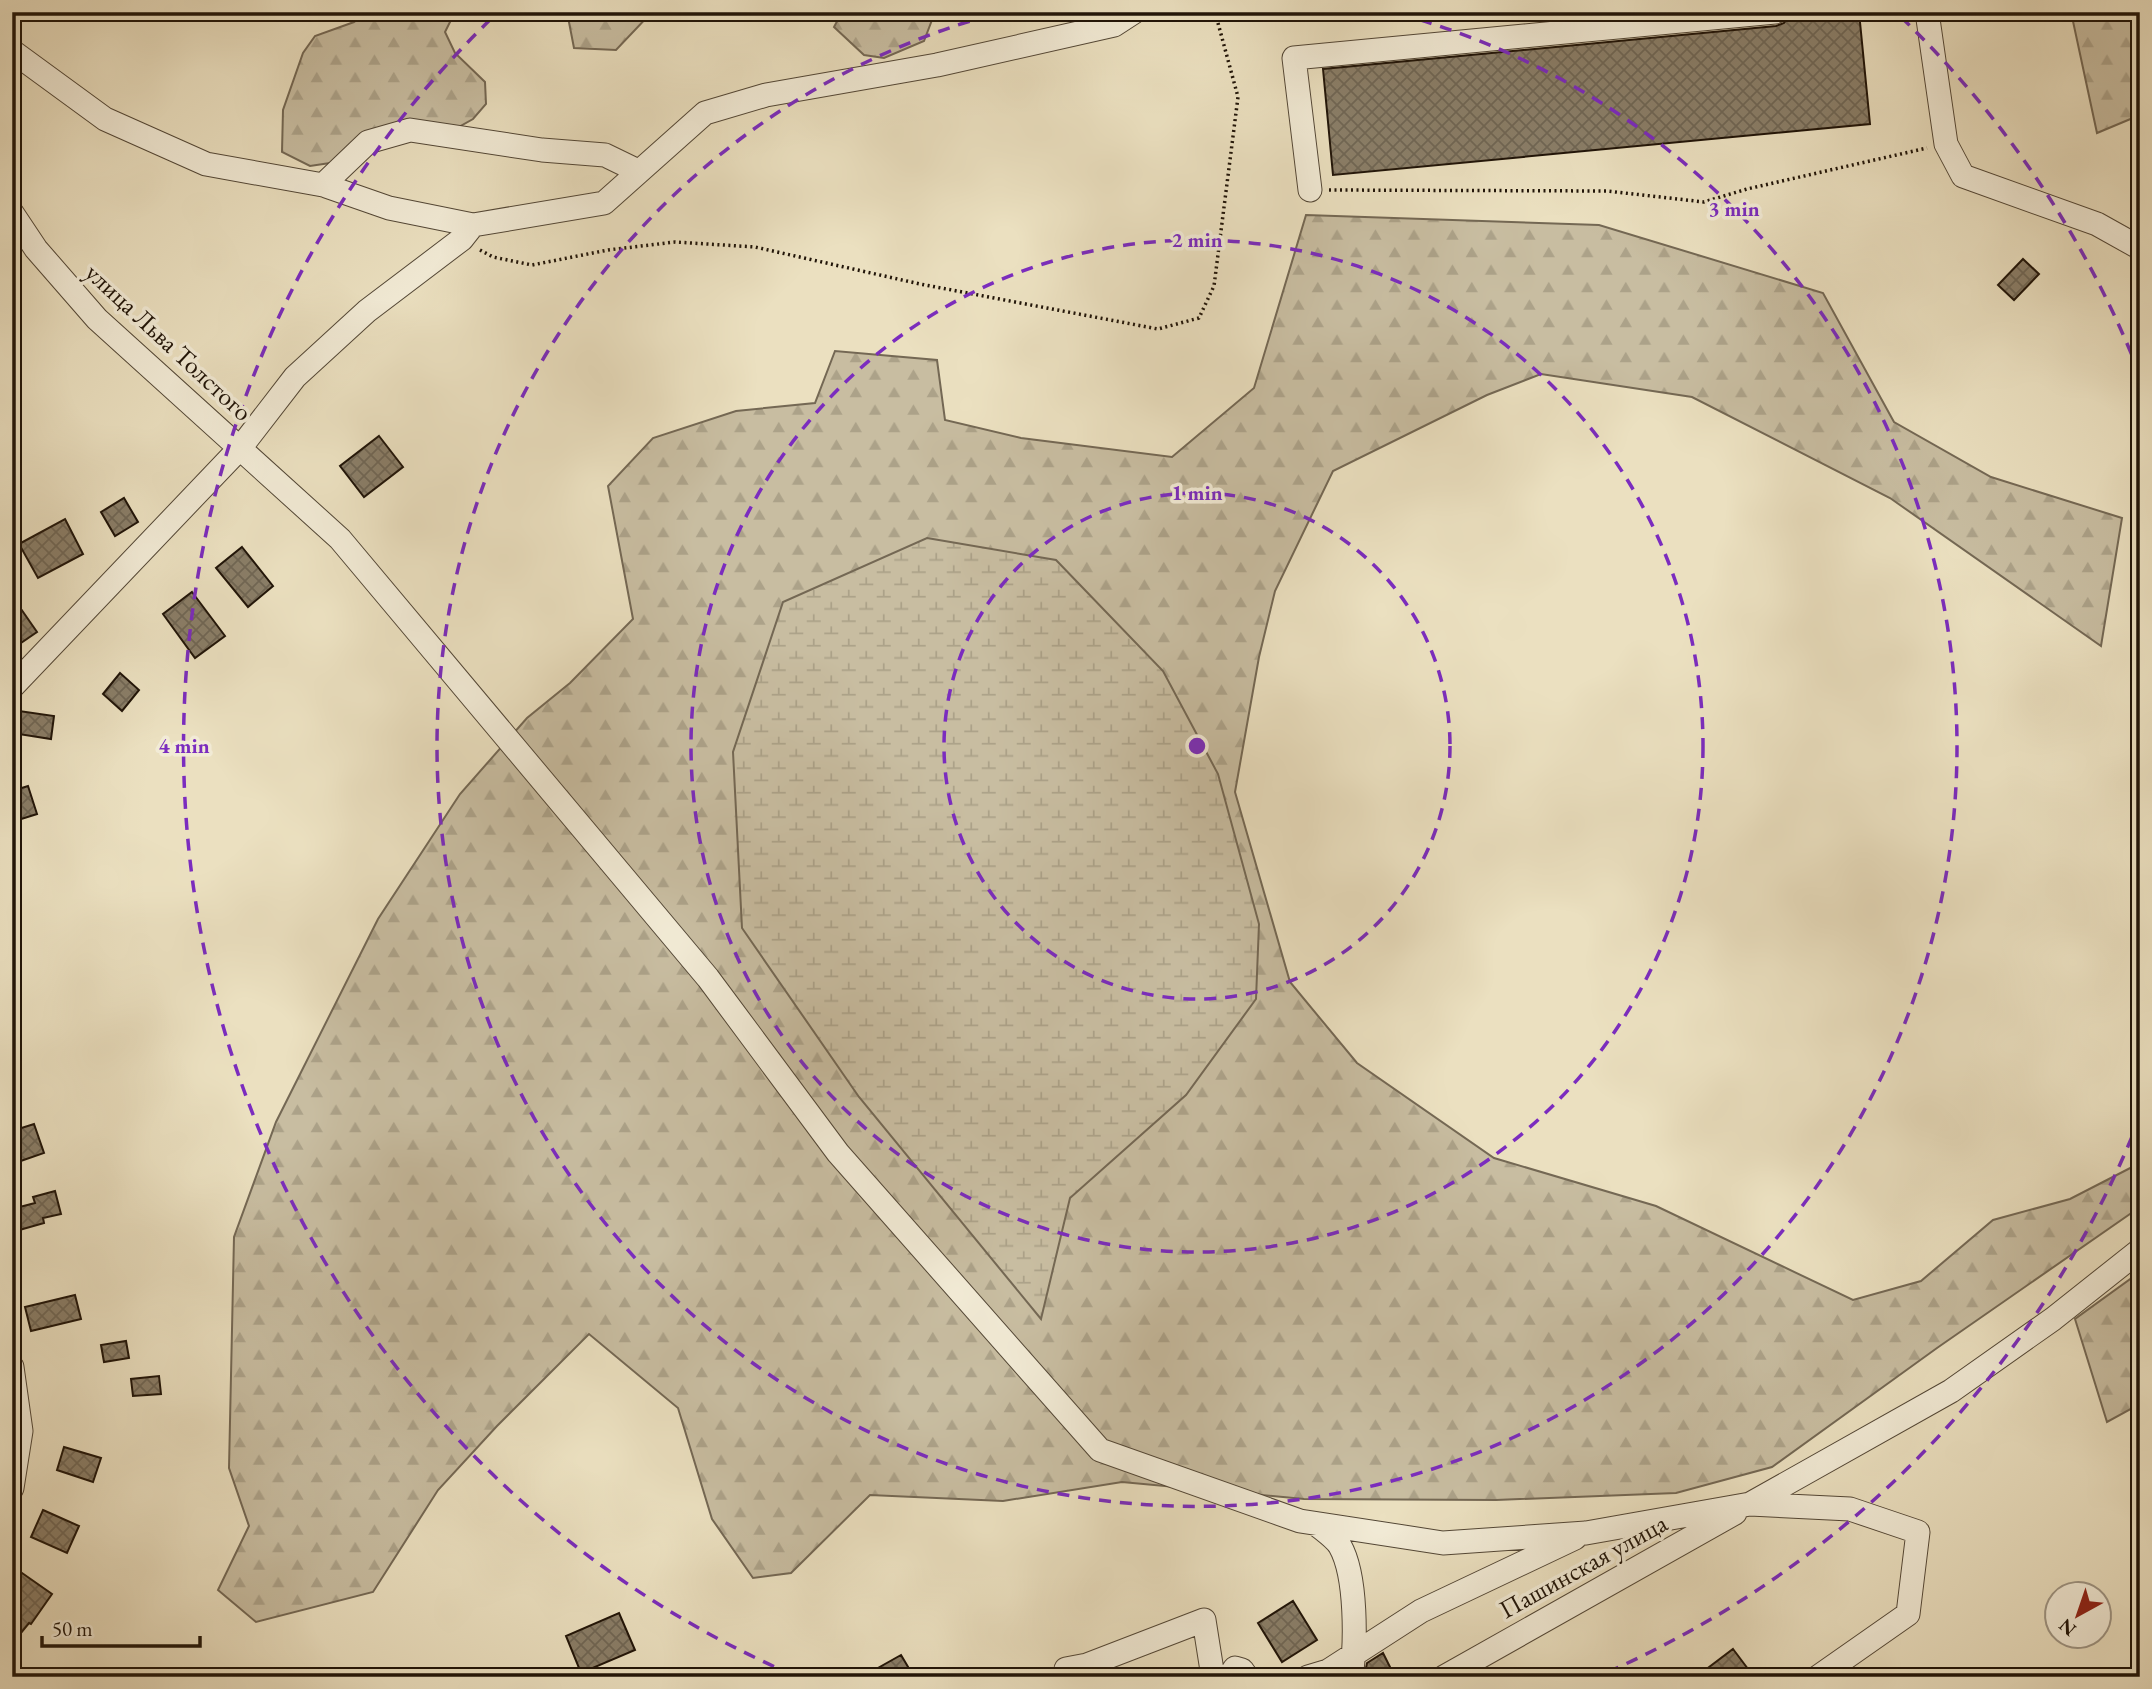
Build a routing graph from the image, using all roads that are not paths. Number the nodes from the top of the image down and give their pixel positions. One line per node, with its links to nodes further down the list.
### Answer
1 (1134, 12): 4 (street)
2 (1775, 12): 8 (street)
3 (1927, 12): 11 (street)
4 (1116, 19): 6 (street)
5 (12, 51): 7 (street)
6 (638, 171): 7 (street); 10 (street)
7 (323, 185): 10 (street)
8 (1310, 190)
9 (12, 213): 12 (street, улица Льва Толстого)
10 (468, 232): 12 (street)
11 (2140, 248)
12 (241, 447): 13 (street, улица Льва Толстого); 18 (street)
13 (12, 687)
14 (2140, 1250): 17 (street, Пашинская улица)
15 (12, 1367): 16 (street)
16 (12, 1488)
17 (1750, 1504): 19 (street); 27 (street, Пашинская улица); 28 (street)
18 (1316, 1524): 19 (street); 20 (street)
19 (1586, 1533): 20 (street)
20 (1352, 1665): 26 (street)
21 (1058, 1673): 22 (street); 23 (street)
22 (1089, 1677)
23 (1213, 1677)
24 (1228, 1677): 25 (street)
25 (1247, 1677)
26 (1308, 1677)
27 (1444, 1677)
28 (1818, 1677)

